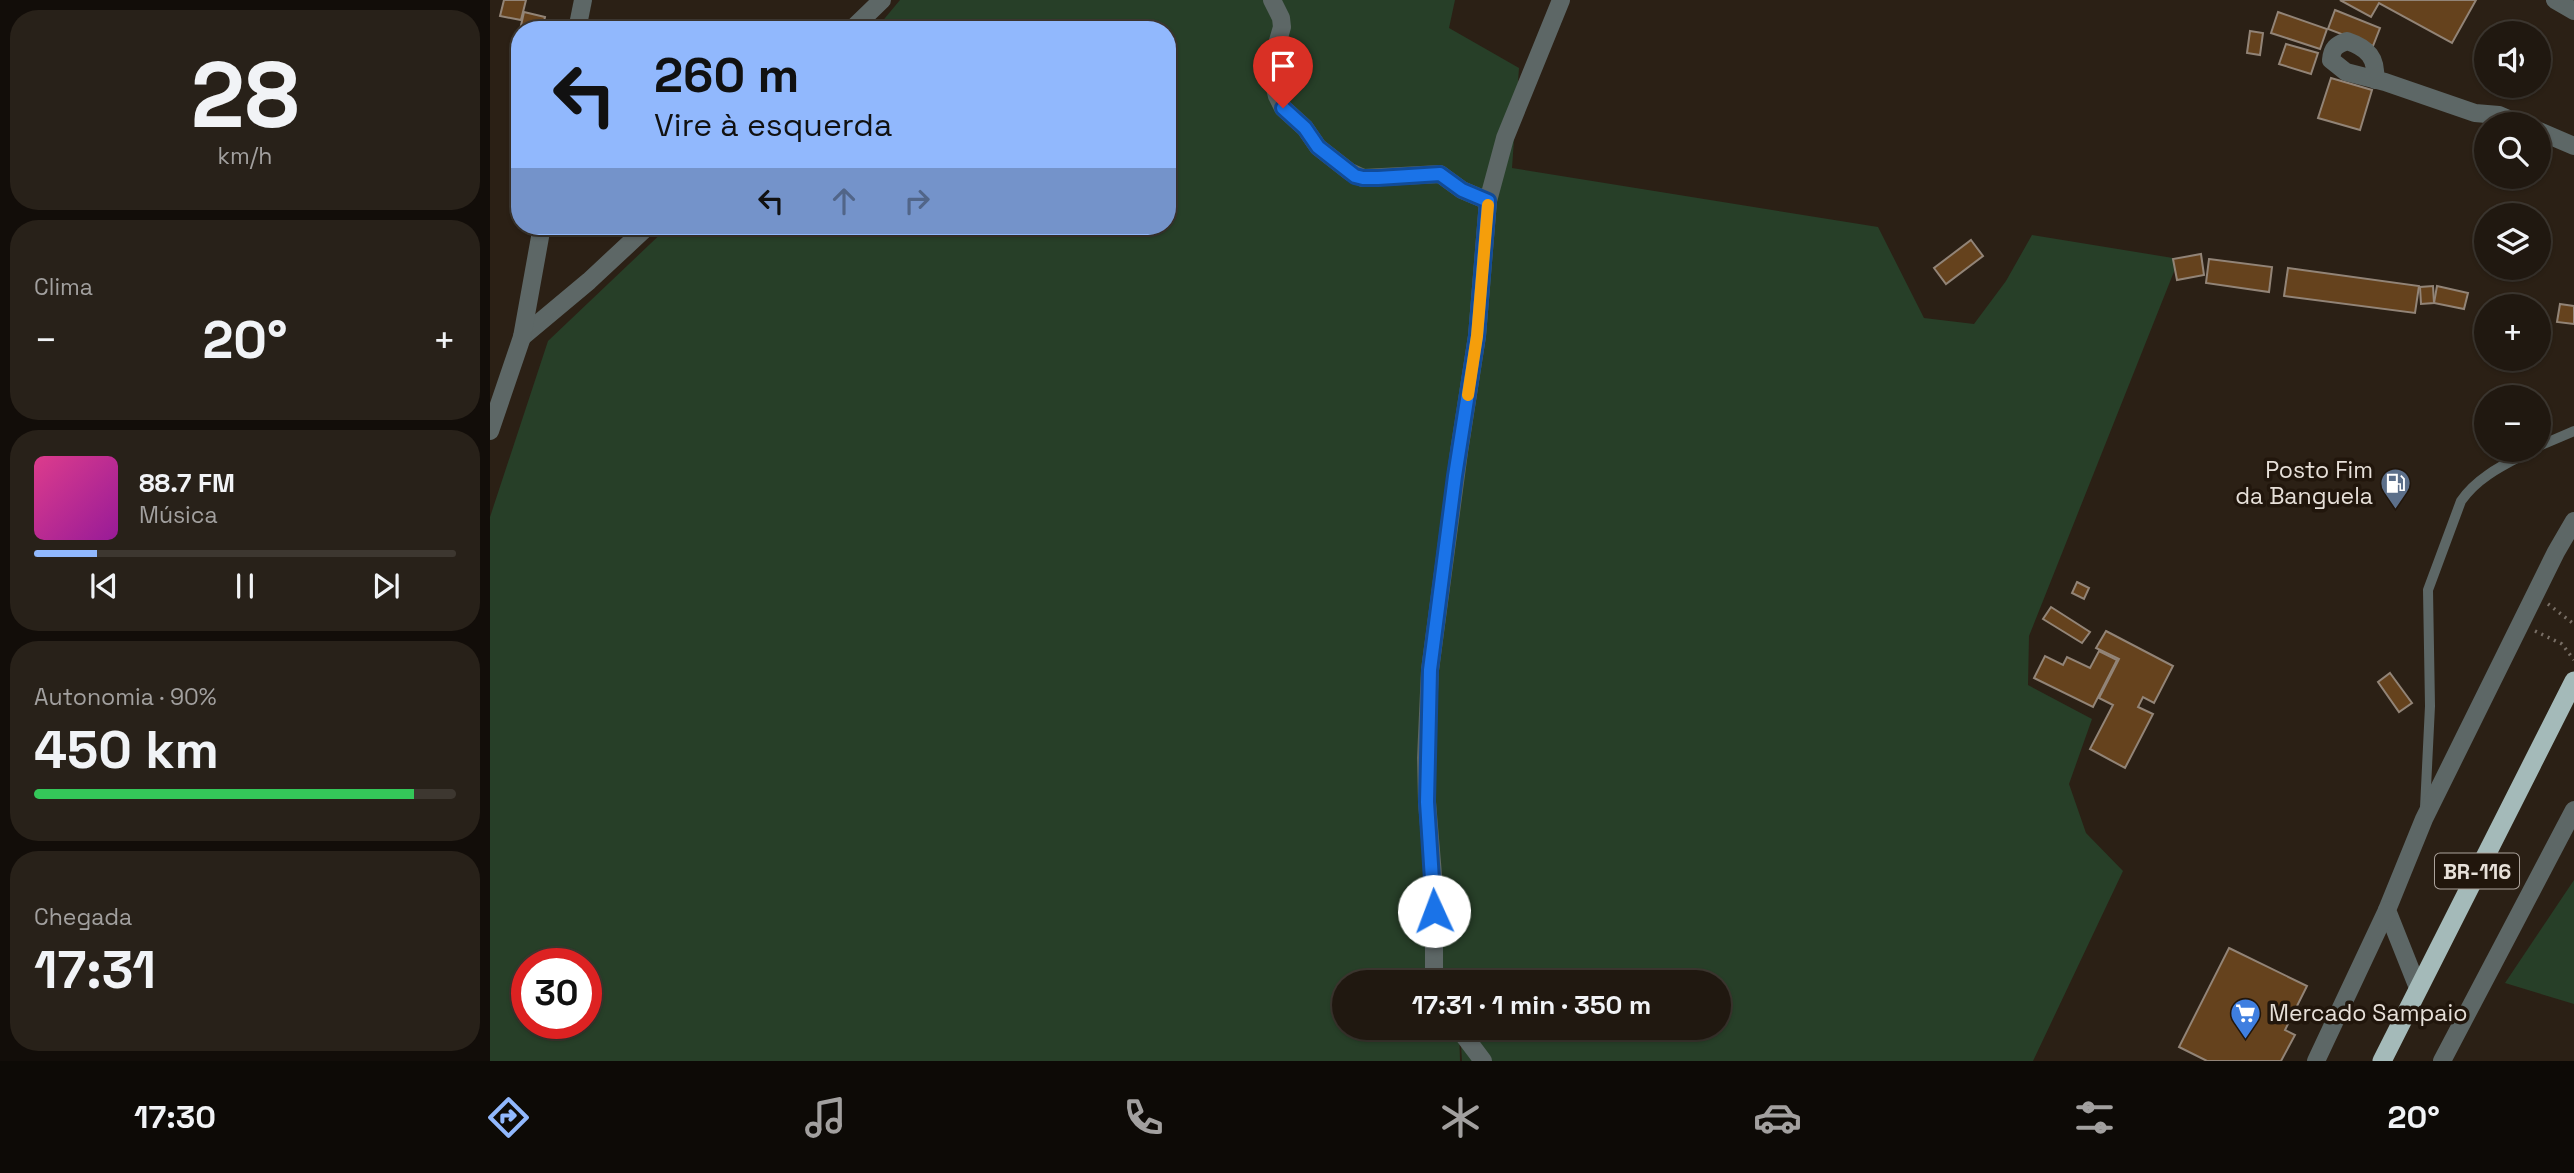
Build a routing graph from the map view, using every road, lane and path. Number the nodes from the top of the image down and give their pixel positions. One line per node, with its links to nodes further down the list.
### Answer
1 (583, 0): 7 (street)
2 (882, 0): 8 (street)
3 (1272, 0): 13 (street)
4 (1561, 0): 13 (street)
5 (2555, 0): 6 (street)
6 (2574, 11)
7 (579, 21)
8 (860, 21)
9 (2375, 80): 10 (street)
10 (2474, 113)
11 (2551, 136): 12 (street)
12 (2574, 146)
13 (1488, 201): 30 (street)
14 (540, 235): 16 (street)
15 (638, 235): 16 (street)
16 (522, 337): 17 (street)
17 (490, 431)
18 (2574, 431): 19 (lane)
19 (2551, 441)
20 (2509, 462): 28 (lane)
21 (2574, 521): 22 (street)
22 (2536, 594): 23 (path); 24 (street)
23 (2574, 624)
24 (2520, 626): 25 (path); 28 (street)
25 (2574, 660)
26 (2574, 681): 31 (highway, BR-116)
27 (2574, 810): 36 (street)
28 (2424, 819): 29 (street)
29 (2387, 910): 31 (street); 34 (street)
30 (1434, 970)
31 (2418, 988): 35 (highway, BR-116)
32 (1467, 1040): 33 (street)
33 (1483, 1061)
34 (2316, 1061)
35 (2382, 1061)
36 (2442, 1061)

